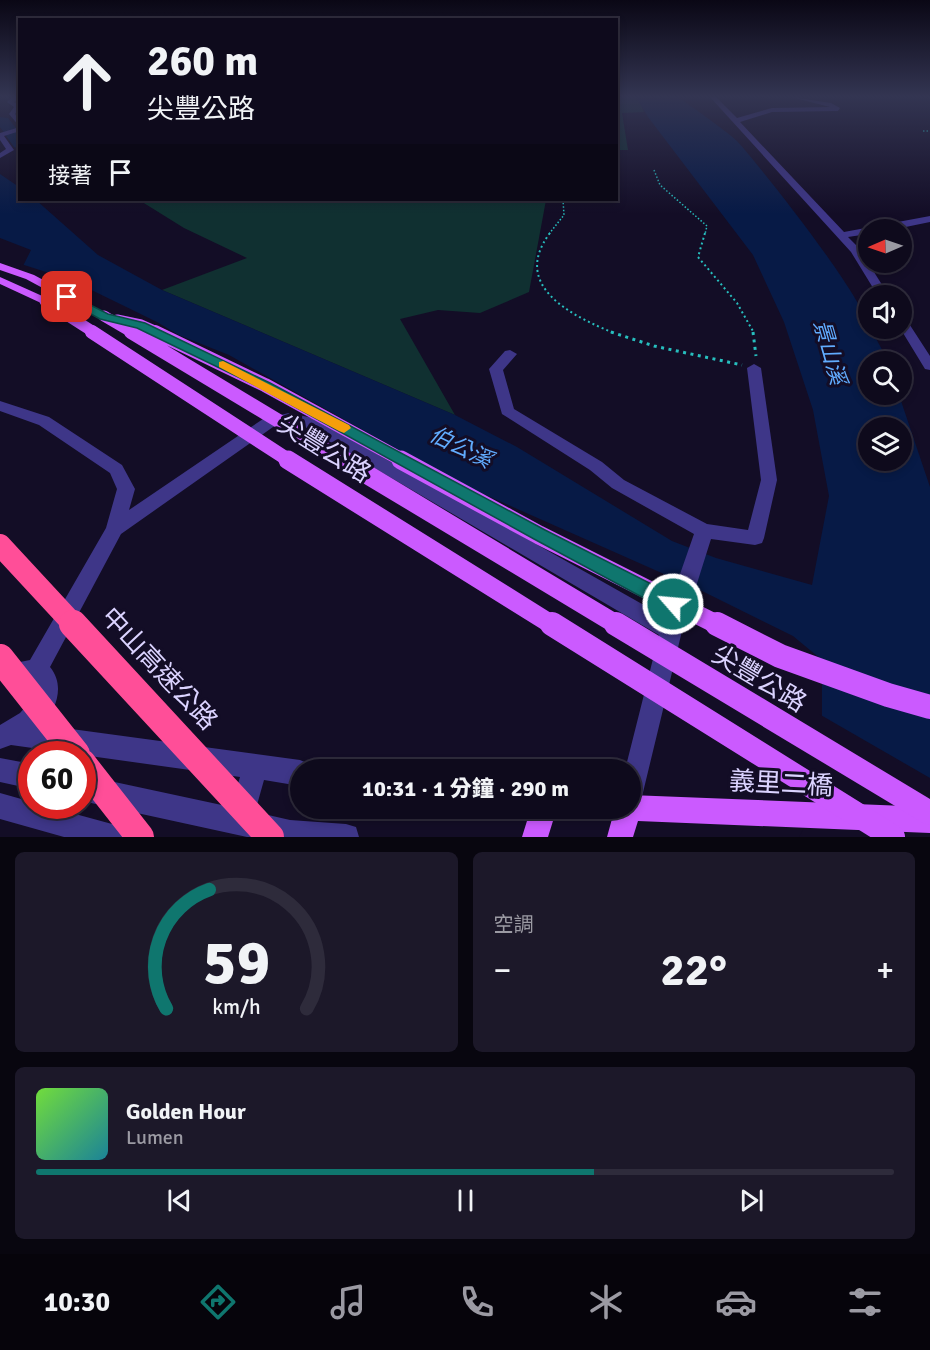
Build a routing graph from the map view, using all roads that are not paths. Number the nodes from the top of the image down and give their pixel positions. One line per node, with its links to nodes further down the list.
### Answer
1 (1, 136): 3 (street)
2 (749, 136): 7 (street)
3 (0, 156)
4 (930, 219): 5 (street)
5 (912, 223)
6 (858, 233): 7 (street)
7 (842, 236): 10 (street)
8 (0, 266): 11 (main road, 尖豐公路)
9 (0, 280): 47 (main road, 尖豐公路, bridge)
10 (877, 285)
11 (104, 316): 24 (main road, bridge); 36 (main road, 尖豐公路, bridge)
12 (912, 338): 14 (street)
13 (510, 354): 18 (street)
14 (930, 366)
15 (754, 368): 18 (street)
16 (0, 406): 17 (street)
17 (115, 529): 20 (street); 22 (street)
18 (701, 539): 20 (street)
19 (0, 545): 43 (highway, 中山高速公路, bridge)
20 (671, 632): 27 (street)
21 (0, 658): 26 (highway, bridge)
22 (36, 671): 23 (street); 25 (street)
23 (0, 680)
24 (930, 707)
25 (6, 735): 28 (street)
26 (66, 741)
27 (640, 759)
28 (255, 768): 30 (street); 40 (street)
29 (0, 770): 31 (street)
30 (290, 772)
31 (18, 774)
32 (96, 781): 42 (highway, bridge)
33 (96, 791): 40 (street)
34 (0, 806): 41 (street)
35 (641, 808): 39 (main road, 義里二橋, bridge)
36 (930, 813)
37 (541, 819): 45 (main road)
38 (626, 819): 46 (main road)
39 (930, 820)
40 (239, 822): 44 (street)
41 (112, 837)
42 (140, 837)
43 (270, 837)
44 (346, 837)
45 (535, 837)
46 (620, 837)
47 (893, 837)

